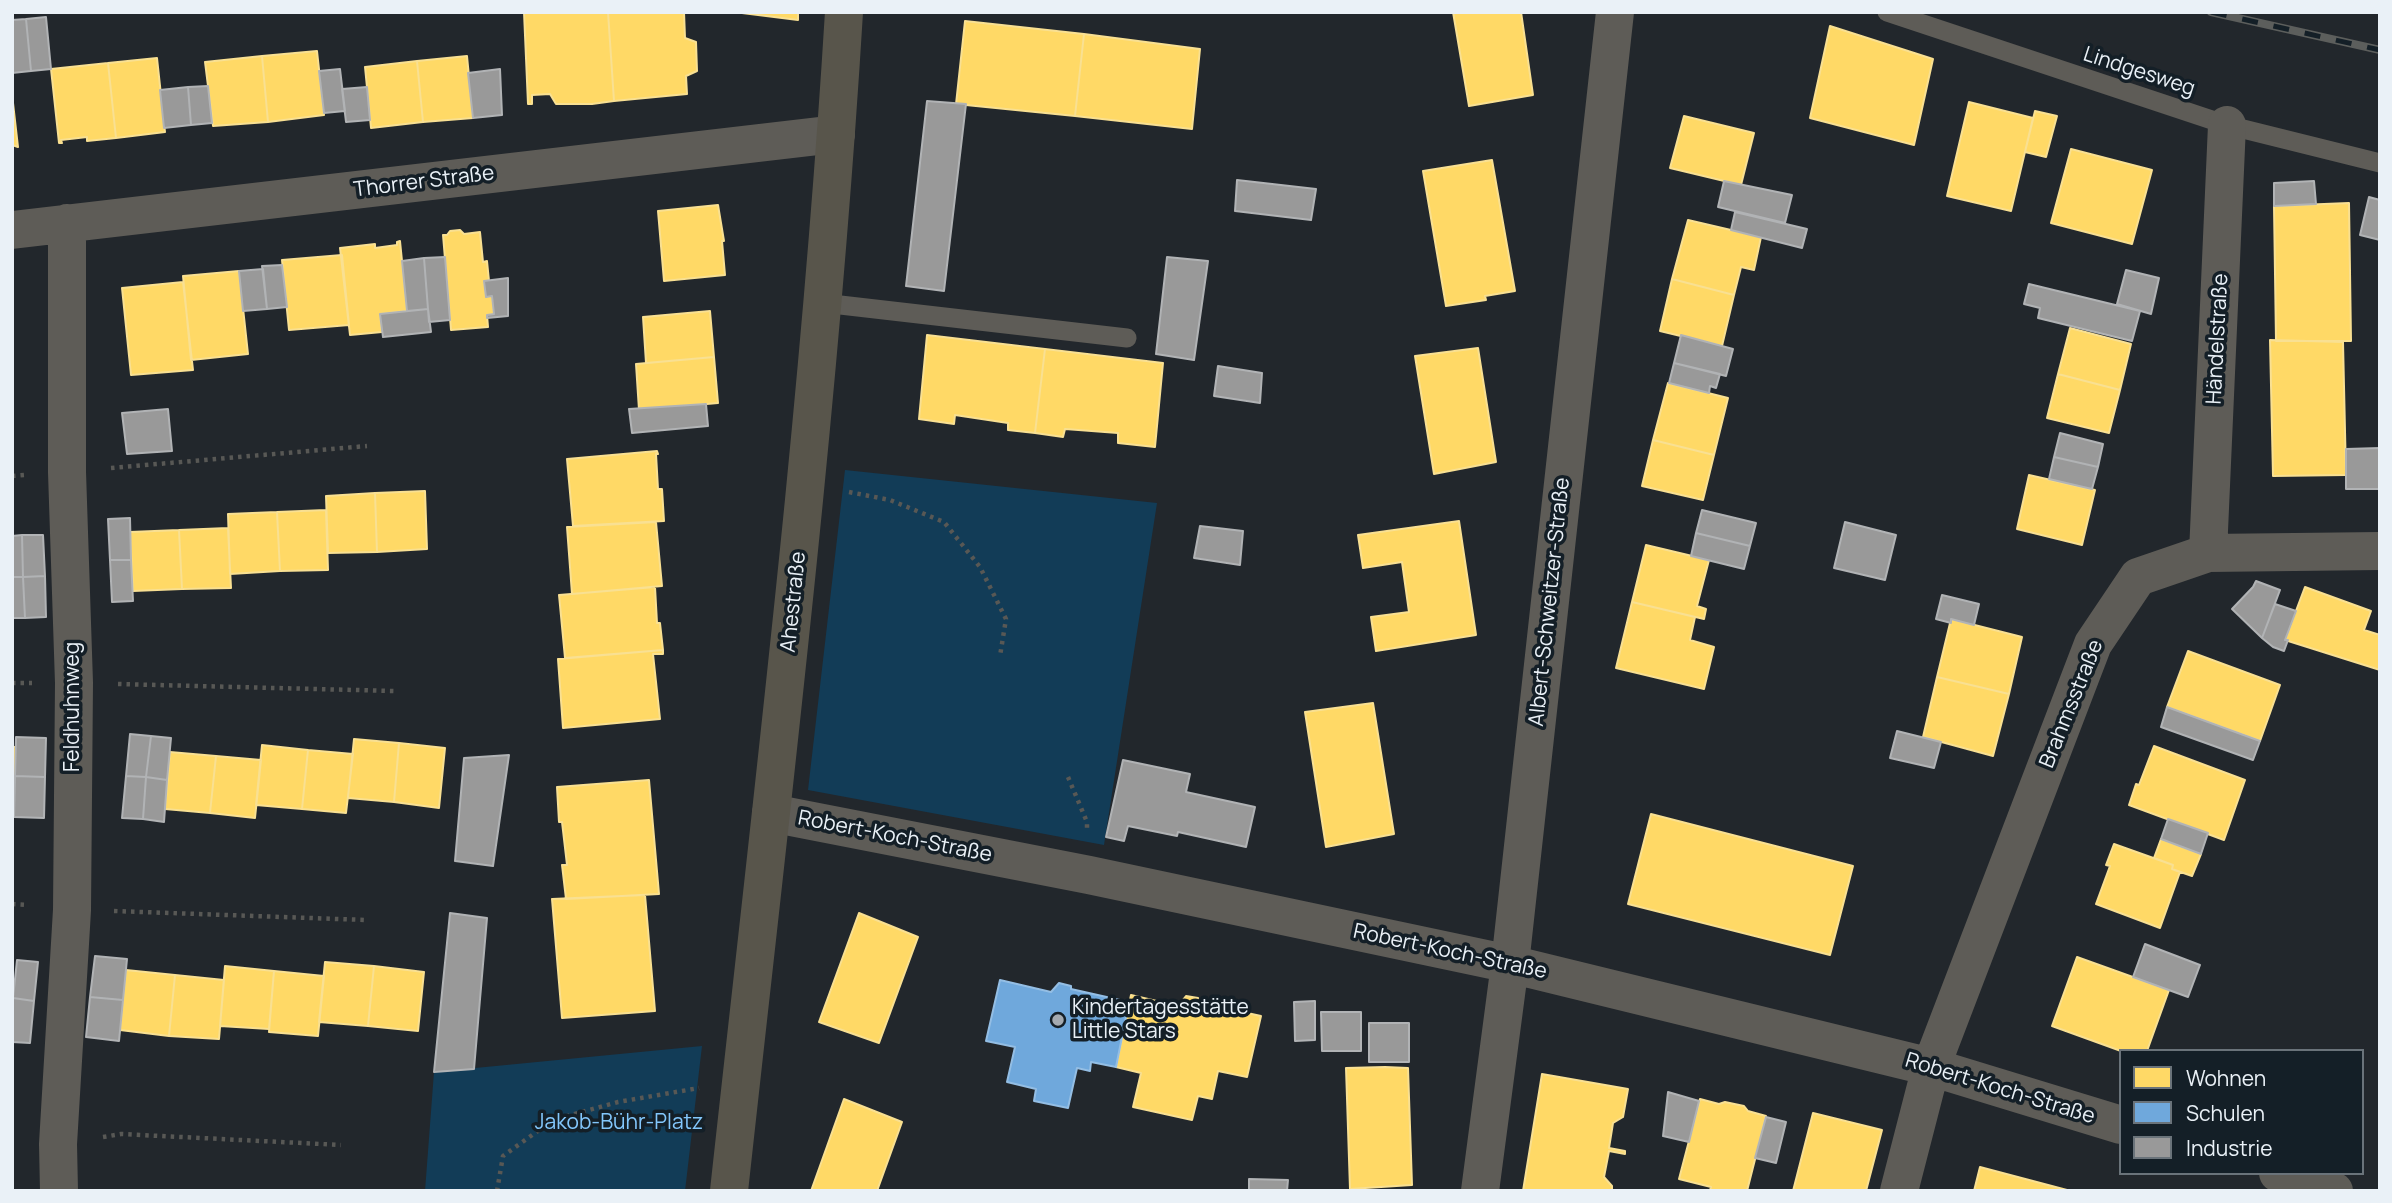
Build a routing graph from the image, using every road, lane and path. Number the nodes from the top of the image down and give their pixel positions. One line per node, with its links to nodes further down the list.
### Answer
1 (844, 12): 5 (street, Ahestraße)
2 (1615, 12): 26 (street, Albert-Schweitzer-Straße)
3 (1887, 12): 4 (lane, Lindgesweg)
4 (2227, 125): 6 (lane, Lindgesweg); 16 (street, Händelstraße)
5 (836, 134): 7 (street, Thorrer Straße); 9 (street, Ahestraße)
6 (2380, 163)
7 (67, 223): 8 (street, Thorrer Straße); 12 (street, Feldhuhnweg)
8 (12, 230)
9 (823, 303): 10 (lane); 14 (street, Ahestraße)
10 (1127, 338)
11 (367, 446): 12 (path)
12 (67, 472): 13 (path); 18 (street, Feldhuhnweg)
13 (12, 476)
14 (807, 483): 17 (path); 21 (street, Ahestraße)
15 (2380, 551): 16 (street, Brahmsstraße)
16 (2208, 552): 27 (street, Brahmsstraße)
17 (1000, 656)
18 (74, 683): 19 (path); 24 (street, Feldhuhnweg)
19 (394, 691)
20 (1068, 776): 22 (path)
21 (771, 813): 22 (street, Robert-Koch-Straße); 28 (street, Ahestraße)
22 (1089, 875): 26 (street, Robert-Koch-Straße)
23 (12, 904): 24 (path)
24 (72, 909): 25 (path); 30 (street, Feldhuhnweg)
25 (366, 920)
26 (1510, 964): 27 (street, Robert-Koch-Straße); 36 (street, Albert-Schweitzer-Straße)
27 (1931, 1067): 29 (street, Robert-Koch-Straße); 37 (street, Brahmsstraße)
28 (741, 1081): 34 (path); 35 (street, Ahestraße)
29 (2119, 1124)
30 (58, 1144): 31 (path); 33 (street, Feldhuhnweg)
31 (341, 1145)
32 (2284, 1175): 38 (street)
33 (59, 1191)
34 (498, 1191)
35 (729, 1191)
36 (1480, 1191)
37 (1899, 1191)
38 (2334, 1191)

